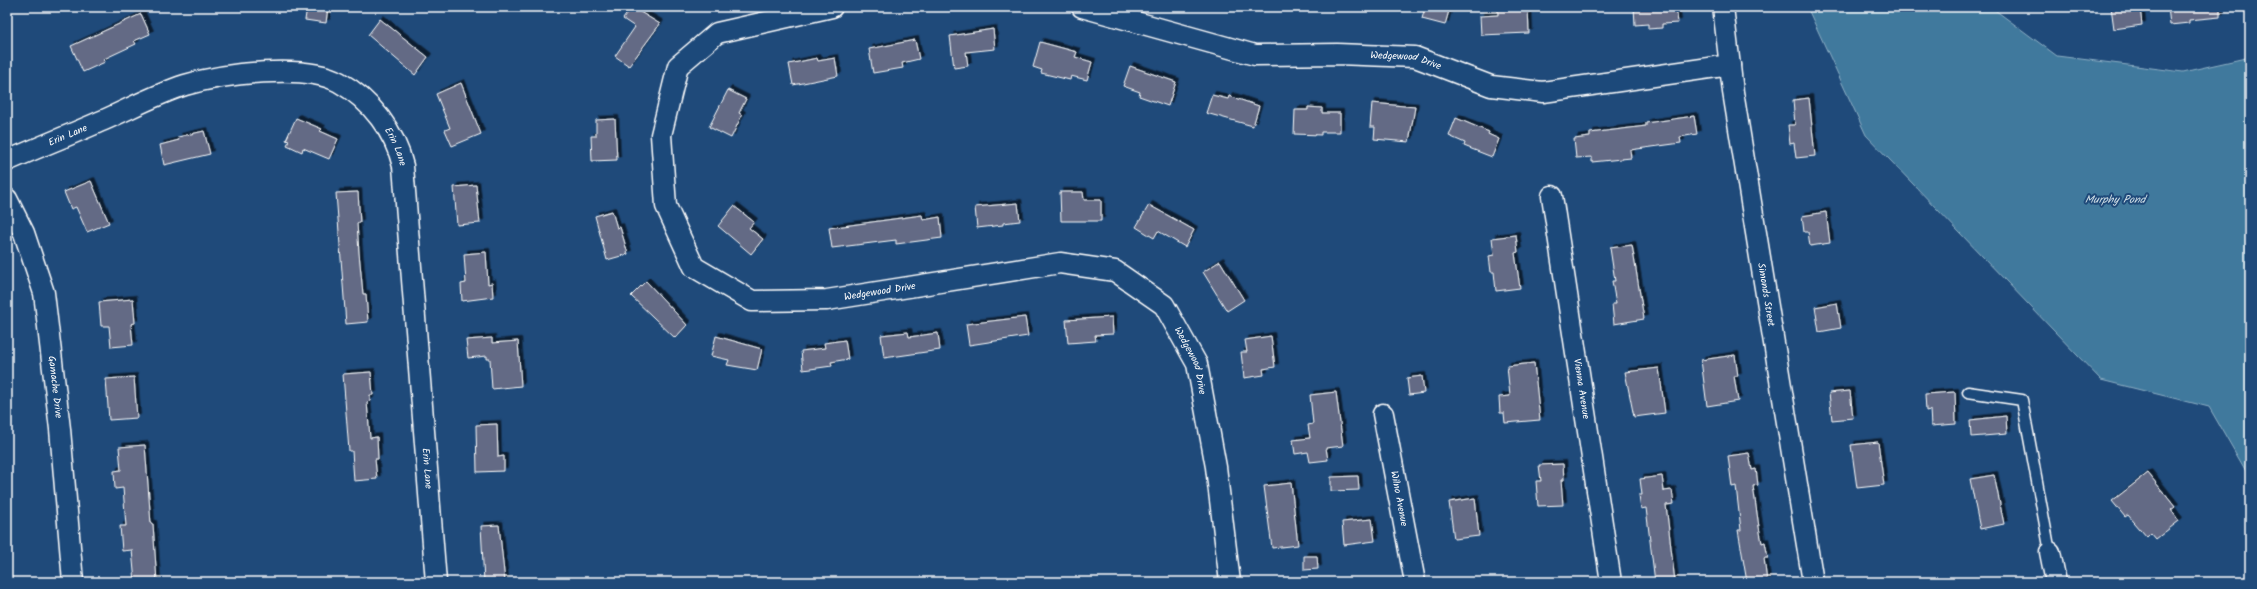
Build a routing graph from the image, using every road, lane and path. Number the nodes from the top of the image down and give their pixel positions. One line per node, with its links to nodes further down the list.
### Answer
1 (832, 7): 11 (street, Wedgewood Drive)
2 (1082, 7): 4 (street, Wedgewood Drive)
3 (1723, 7): 4 (street, Simonds Street)
4 (1730, 65): 16 (street, Simonds Street)
5 (7, 161): 13 (street, Erin Lane)
6 (1552, 196): 15 (street, Vienna Avenue)
7 (7, 199): 12 (street, Gamache Drive)
8 (1968, 392): 10 (lane)
9 (1383, 414): 14 (street, Wilno Avenue)
10 (2050, 552): 17 (street)
11 (1229, 577)
12 (73, 582)
13 (436, 582)
14 (1415, 582)
15 (1611, 582)
16 (1813, 582)
17 (2056, 582)

